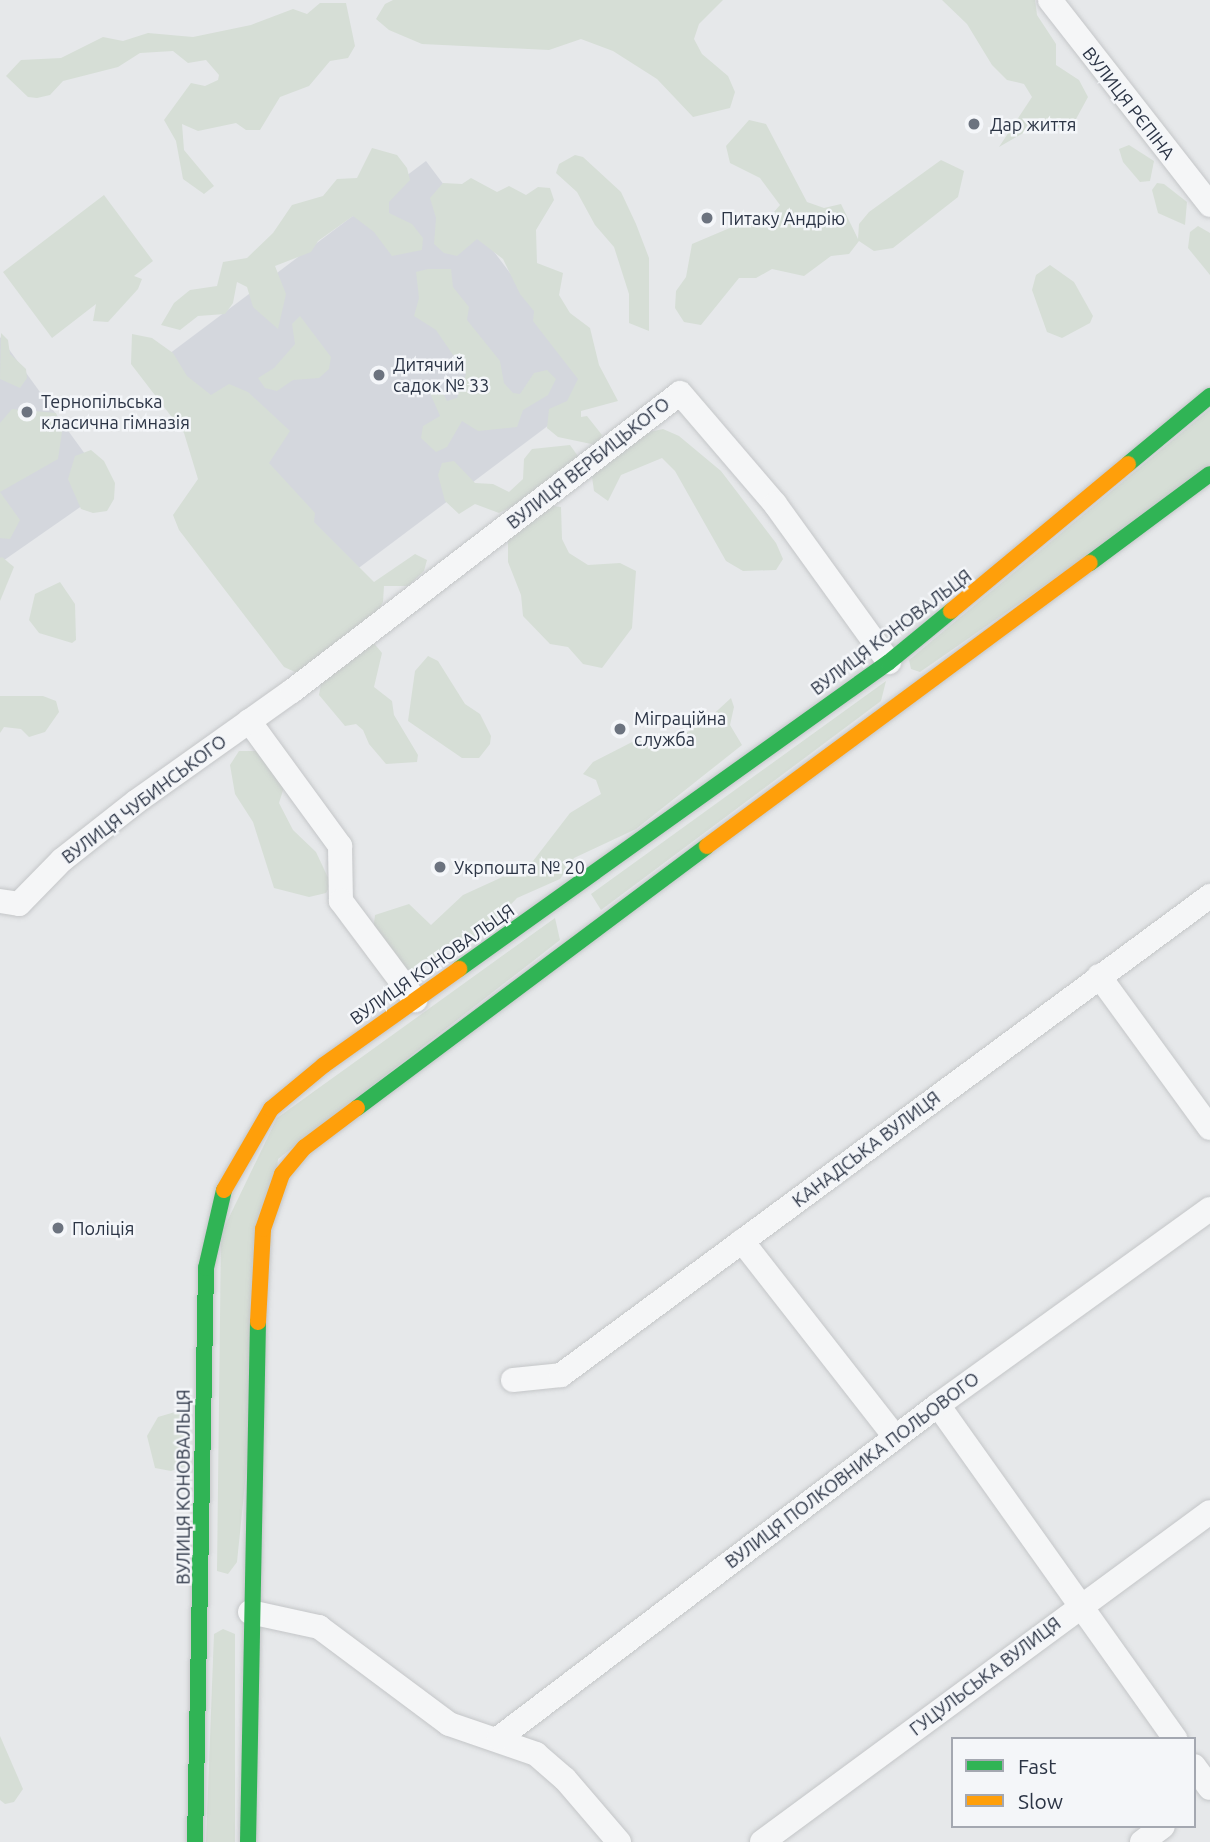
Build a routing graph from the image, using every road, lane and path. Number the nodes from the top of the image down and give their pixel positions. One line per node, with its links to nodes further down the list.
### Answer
1 (1050, 0): 2 (street, ВУЛИЦЯ РЄПІНА)
2 (1210, 205)
3 (1210, 396): 5 (main road, ВУЛИЦЯ КОНОВАЛЬЦЯ)
4 (1210, 474): 5 (main road, ВУЛИЦЯ КОНОВАЛЬЦЯ)
5 (899, 679): 6 (street, ВУЛИЦЯ ВЕРБИЦЬКОГО); 11 (main road, ВУЛИЦЯ КОНОВАЛЬЦЯ); 20 (main road, ВУЛИЦЯ КОНОВАЛЬЦЯ)
6 (292, 691): 7 (street, ВУЛИЦЯ ЧУБИНСЬКОГО)
7 (249, 721): 9 (street, ВУЛИЦЯ ЧУБИНСЬКОГО); 11 (street)
8 (1210, 896): 10 (street, КАНАДСЬКА ВУЛИЦЯ)
9 (0, 901)
10 (1099, 976): 12 (street); 14 (street, КАНАДСЬКА ВУЛИЦЯ)
11 (415, 1000): 27 (main road, ВУЛИЦЯ КОНОВАЛЬЦЯ)
12 (1210, 1128)
13 (1210, 1209): 16 (street, ВУЛИЦЯ ПОЛКОВНИКА ПОЛЬОВОГО)
14 (742, 1241): 15 (street, КАНАДСЬКА ВУЛИЦЯ); 17 (street)
15 (513, 1380)
16 (938, 1405): 17 (street, ВУЛИЦЯ ПОЛКОВНИКА ПОЛЬОВОГО); 19 (street)
17 (895, 1437): 22 (street, ВУЛИЦЯ ПОЛКОВНИКА ПОЛЬОВОГО)
18 (1210, 1512): 19 (street, ГУЦУЛЬСЬКА ВУЛИЦЯ)
19 (1080, 1606): 21 (street); 30 (street, ГУЦУЛЬСЬКА ВУЛИЦЯ)
20 (244, 1611): 22 (street); 28 (main road, ВУЛИЦЯ КОНОВАЛЬЦЯ)
21 (1174, 1737)
22 (499, 1738): 29 (street)
23 (1196, 1769): 24 (street)
24 (1210, 1789): 25 (street)
25 (1196, 1801)
26 (1160, 1828): 31 (street)
27 (195, 1842)
28 (248, 1842)
29 (619, 1842)
30 (762, 1842)
31 (1142, 1842)

